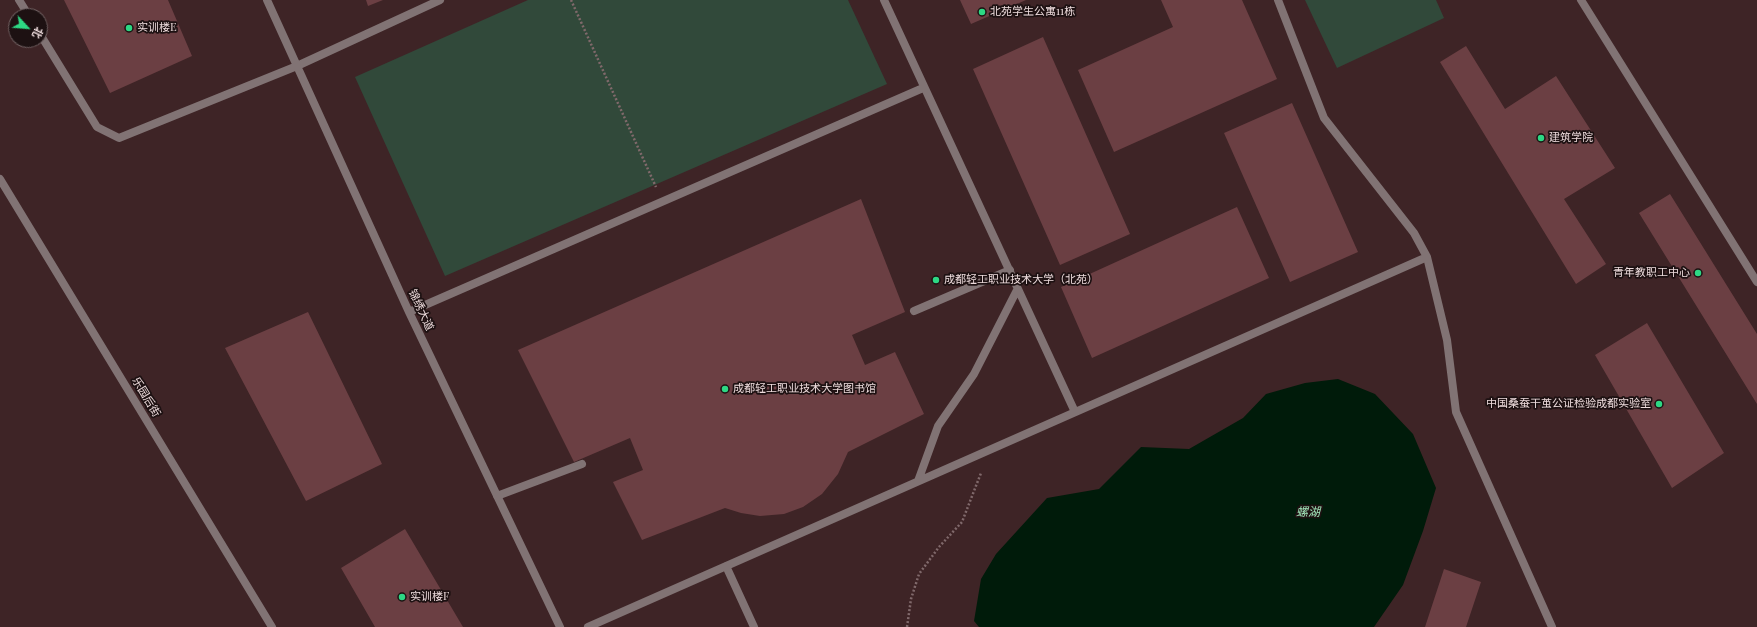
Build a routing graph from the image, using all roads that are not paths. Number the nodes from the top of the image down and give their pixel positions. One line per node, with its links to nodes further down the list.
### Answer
1 (267, 0): 7 (street, 锦绣大道)
2 (440, 0): 7 (street)
3 (884, 0): 8 (street)
4 (1278, 0): 10 (street)
5 (1581, 0): 12 (street)
6 (48, 47): 7 (street)
7 (297, 66): 15 (street, 锦绣大道)
8 (923, 88): 11 (street); 15 (street)
9 (0, 179): 21 (street, 乐园后街)
10 (1427, 257): 16 (street); 25 (street)
11 (1010, 270): 13 (street); 14 (street)
12 (1757, 282)
13 (1017, 290): 16 (street); 18 (street)
14 (914, 311)
15 (409, 312): 19 (street, 锦绣大道)
16 (1075, 412): 18 (street)
17 (582, 464): 19 (street)
18 (918, 481): 20 (street)
19 (497, 496): 22 (street, 锦绣大道)
20 (726, 566): 23 (street); 24 (street)
21 (272, 627)
22 (560, 627)
23 (588, 627)
24 (754, 627)
25 (1552, 627)

